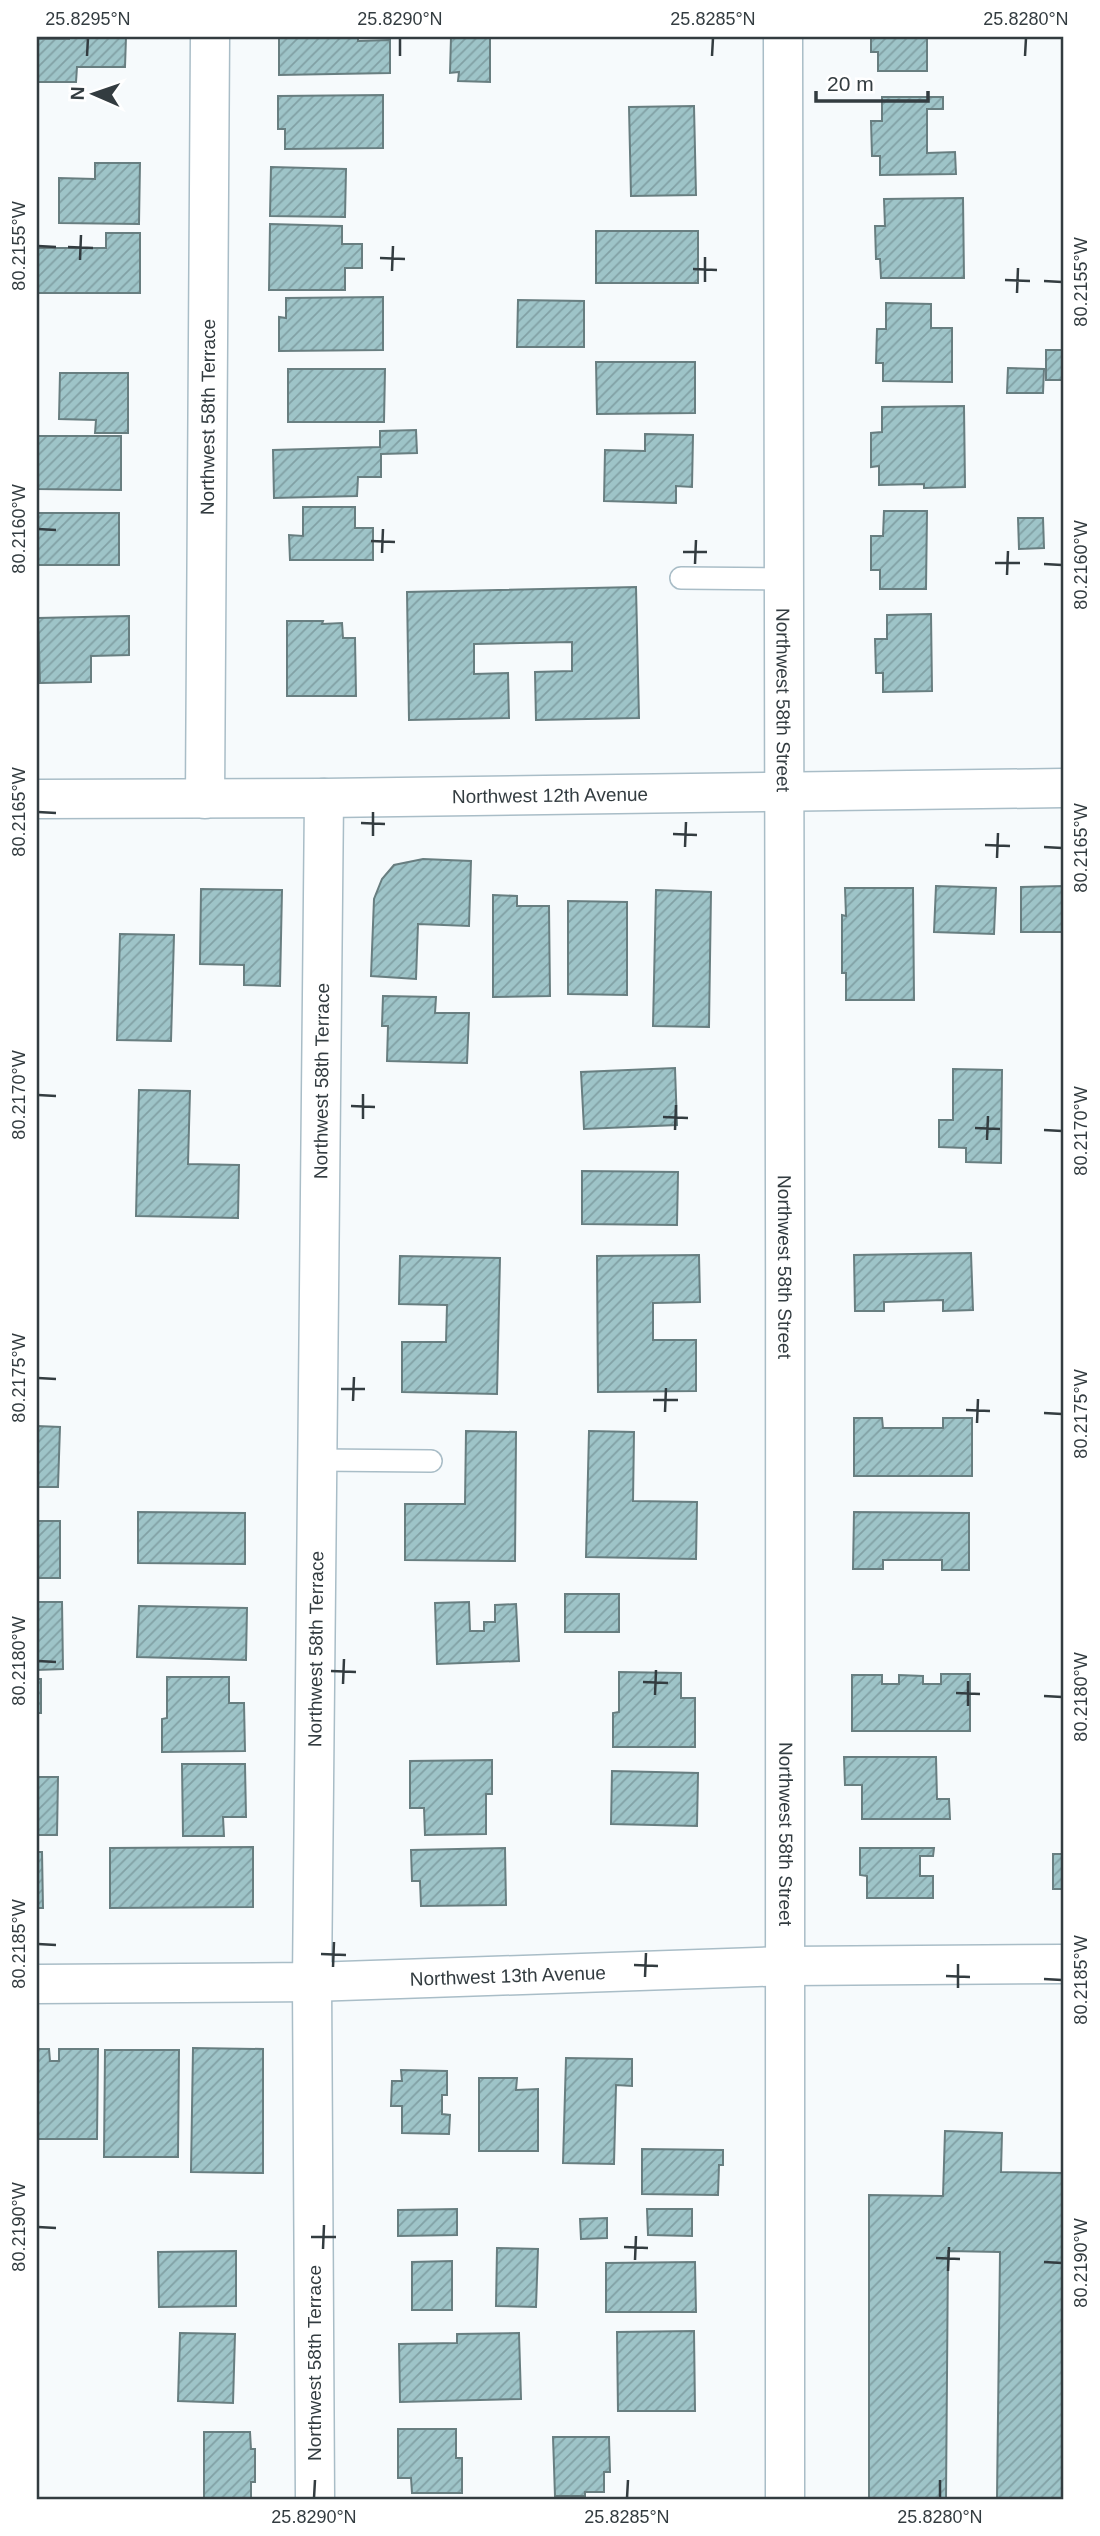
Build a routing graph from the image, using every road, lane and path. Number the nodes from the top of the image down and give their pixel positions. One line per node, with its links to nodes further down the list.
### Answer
1 (211, 37): 9 (street, Northwest 58th Terrace)
2 (783, 37): 4 (street, Northwest 58th Street)
3 (681, 578): 4 (lane)
4 (782, 579): 6 (street, Northwest 58th Street)
5 (1063, 788): 6 (street, Northwest 12th Avenue)
6 (782, 792): 7 (street, Northwest 12th Avenue); 13 (street, Northwest 58th Street)
7 (324, 798): 9 (street, Northwest 12th Avenue); 10 (street, Northwest 58th Terrace)
8 (37, 799): 9 (street, Northwest 12th Avenue)
9 (205, 799)
10 (318, 1460): 11 (lane); 14 (street, Northwest 58th Terrace)
11 (431, 1461)
12 (1063, 1964): 13 (street, Northwest 13th Avenue)
13 (788, 1966): 14 (street, Northwest 13th Avenue); 17 (street, Northwest 58th Street)
14 (312, 1982): 15 (street, Northwest 13th Avenue); 16 (street, Northwest 58th Terrace)
15 (37, 1984)
16 (315, 2499)
17 (785, 2499)

